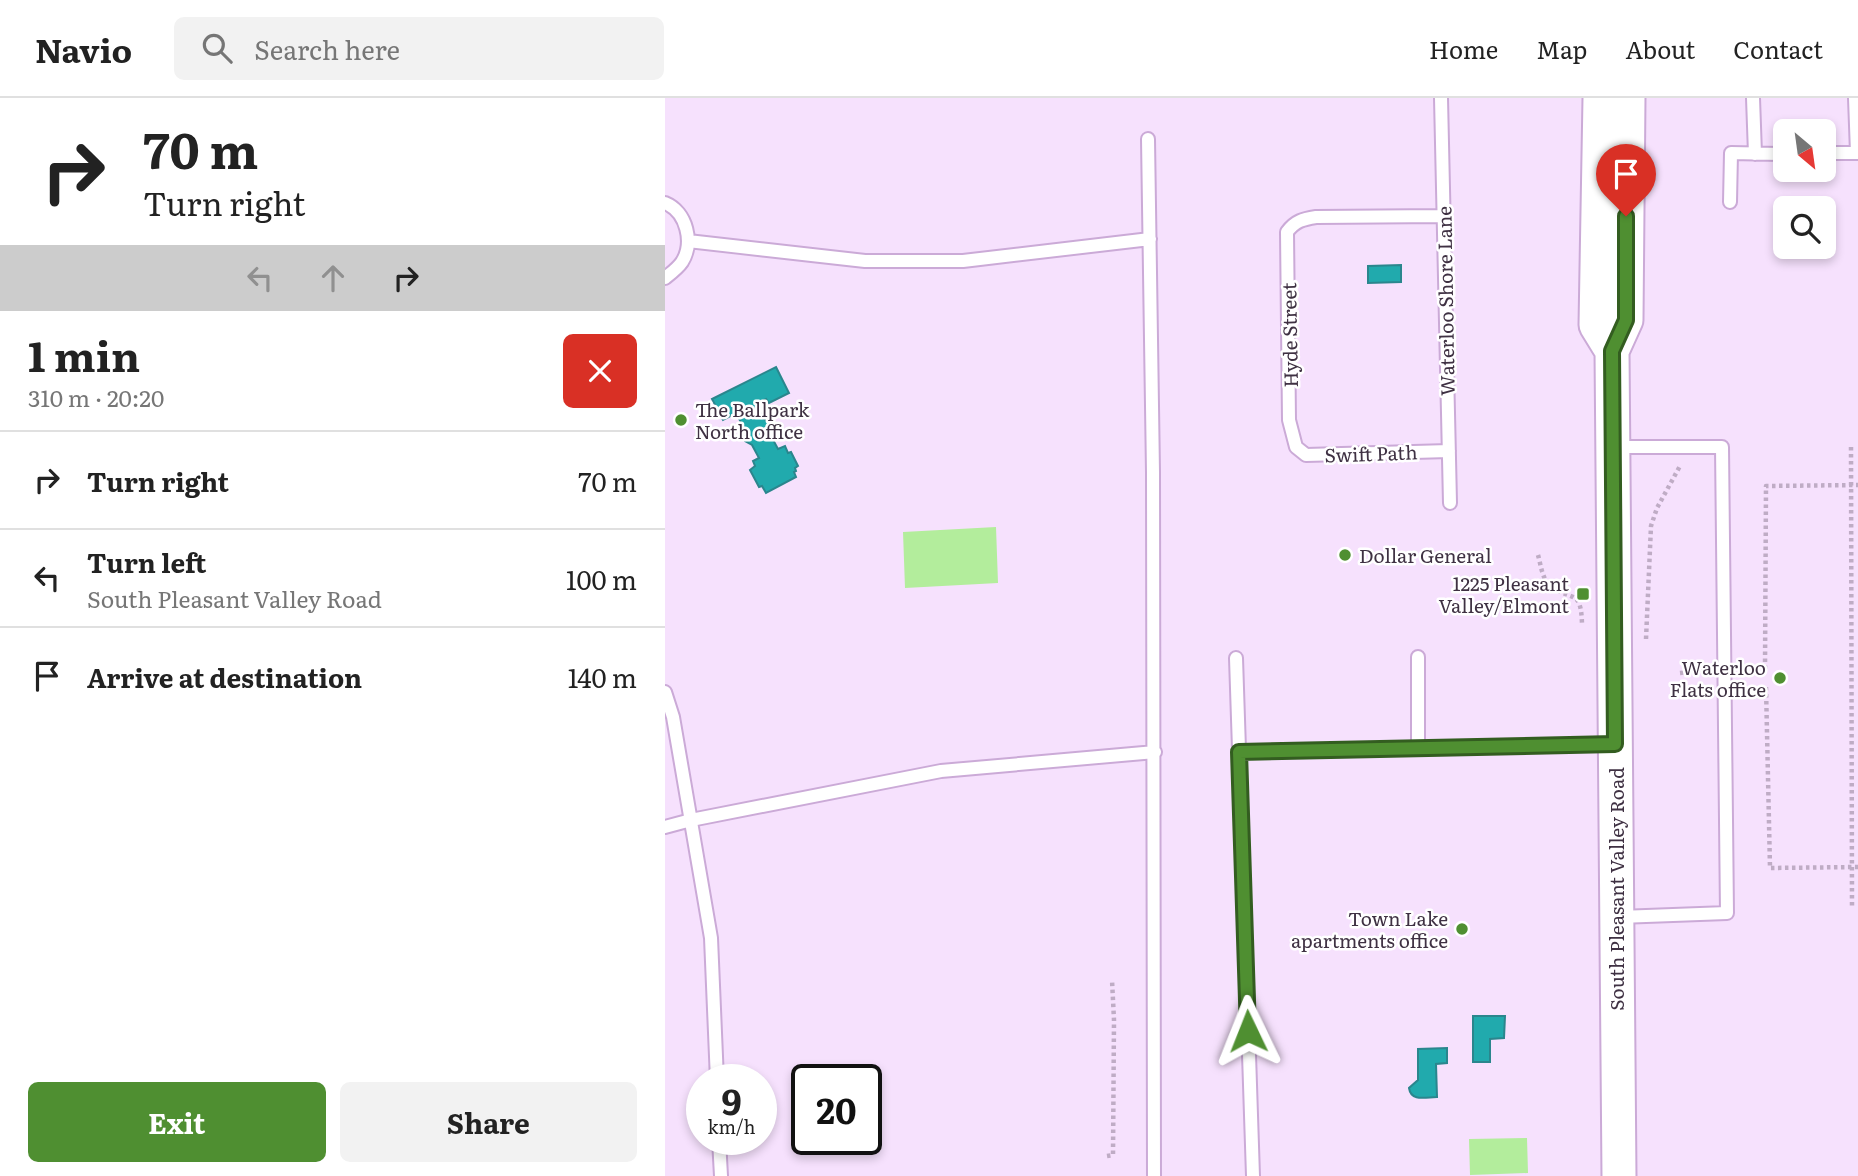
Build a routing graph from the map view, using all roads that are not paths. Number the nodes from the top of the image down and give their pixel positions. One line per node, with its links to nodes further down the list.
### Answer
1 (1441, 98): 13 (lane, Waterloo Shore Lane)
2 (1599, 98): 17 (main road, South Pleasant Valley Road)
3 (1628, 98): 17 (main road, South Pleasant Valley Road)
4 (1753, 98): 10 (lane)
5 (1855, 98): 9 (lane)
6 (1148, 139): 14 (lane)
7 (1773, 153): 10 (lane)
8 (1836, 153): 9 (lane)
9 (1858, 153)
10 (1755, 154): 11 (lane)
11 (1730, 202)
12 (665, 203): 15 (lane)
13 (1443, 216): 18 (lane, Hyde Street); 20 (lane, Waterloo Shore Lane)
14 (1150, 239): 15 (lane); 27 (lane)
15 (688, 241): 16 (lane)
16 (665, 278)
17 (1612, 351): 19 (main road, South Pleasant Valley Road)
18 (1296, 447): 20 (lane, Swift Path)
19 (1613, 447): 25 (main road, South Pleasant Valley Road); 31 (lane)
20 (1449, 451): 21 (lane, Waterloo Shore Lane)
21 (1450, 503)
22 (1236, 657): 28 (lane)
23 (1417, 657): 26 (lane)
24 (665, 692): 29 (lane)
25 (1615, 744): 26 (lane); 31 (main road, South Pleasant Valley Road)
26 (1418, 748): 28 (lane)
27 (1154, 751): 29 (lane); 35 (lane)
28 (1239, 752): 36 (lane)
29 (691, 820): 30 (lane); 32 (lane)
30 (665, 827)
31 (1615, 917): 37 (main road, South Pleasant Valley Road)
32 (716, 1064)
33 (720, 1155): 34 (lane)
34 (721, 1176)
35 (1154, 1176)
36 (1254, 1176)
37 (1619, 1176)

